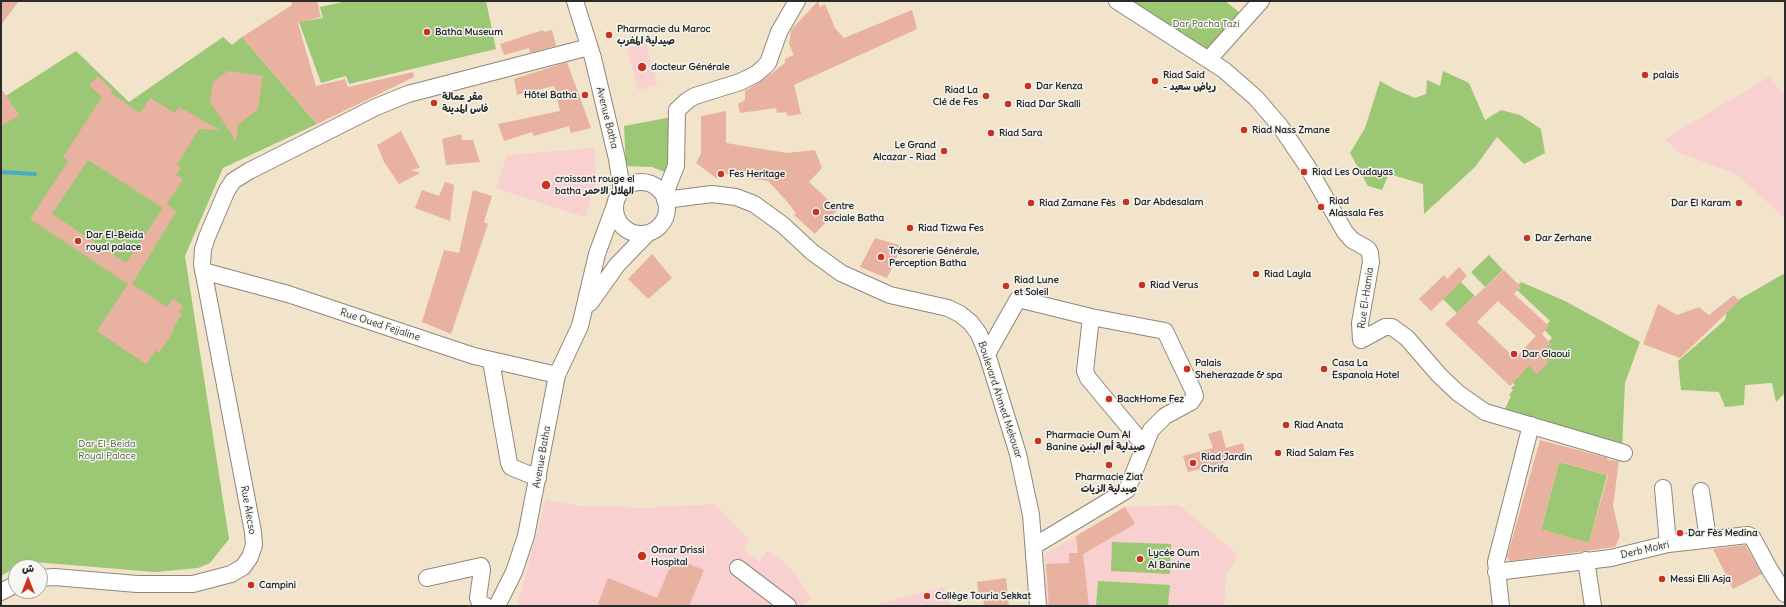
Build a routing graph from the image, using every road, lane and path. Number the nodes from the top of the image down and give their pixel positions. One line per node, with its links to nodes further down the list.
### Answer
1 (575, 1): 5 (street, Avenue Batha)
2 (797, 1): 8 (street)
3 (1117, 1): 6 (street, Rue El-Hamia)
4 (1261, 1): 6 (street)
5 (589, 47): 7 (street, Avenue Batha); 11 (street, Rue Alecso)
6 (1209, 59): 17 (street, Rue El-Hamia)
7 (622, 190): 8 (street); 9 (street)
8 (664, 198): 10 (street); 14 (street, Boulevard Ahmed Mekouar)
9 (615, 205): 10 (street); 12 (street, Avenue Batha)
10 (648, 233): 12 (street, Avenue Batha)
11 (203, 271): 15 (street, Rue Oued Fejjaline); 29 (street, Rue Alecso)
12 (586, 307): 16 (street, Avenue Batha)
13 (1091, 317): 14 (street); 18 (street); 18 (street)
14 (987, 354): 25 (street, Boulevard Ahmed Mekouar)
15 (491, 361): 16 (street, Rue Oued Fejjaline); 20 (street)
16 (557, 375): 20 (street, Avenue Batha)
17 (1532, 425): 19 (street, Rue El-Hamia); 28 (street)
18 (1144, 445): 25 (street)
19 (1624, 453)
20 (538, 478): 33 (street, Avenue Batha)
21 (1663, 488): 24 (street)
22 (1701, 491): 23 (street)
23 (1708, 539): 24 (street, Derb Mokri); 31 (street, Derb Mokri)
24 (1668, 544): 26 (street, Derb Mokri)
25 (1034, 546): 35 (street, Boulevard Ahmed Mekouar)
26 (1586, 560): 28 (street, Derb Mokri); 37 (street)
27 (738, 568): 34 (street)
28 (1496, 572): 36 (street)
29 (48, 577)
30 (428, 578): 32 (street)
31 (1785, 594)
32 (486, 606)
33 (497, 606)
34 (788, 606)
35 (1038, 606)
36 (1501, 606)
37 (1593, 606)

